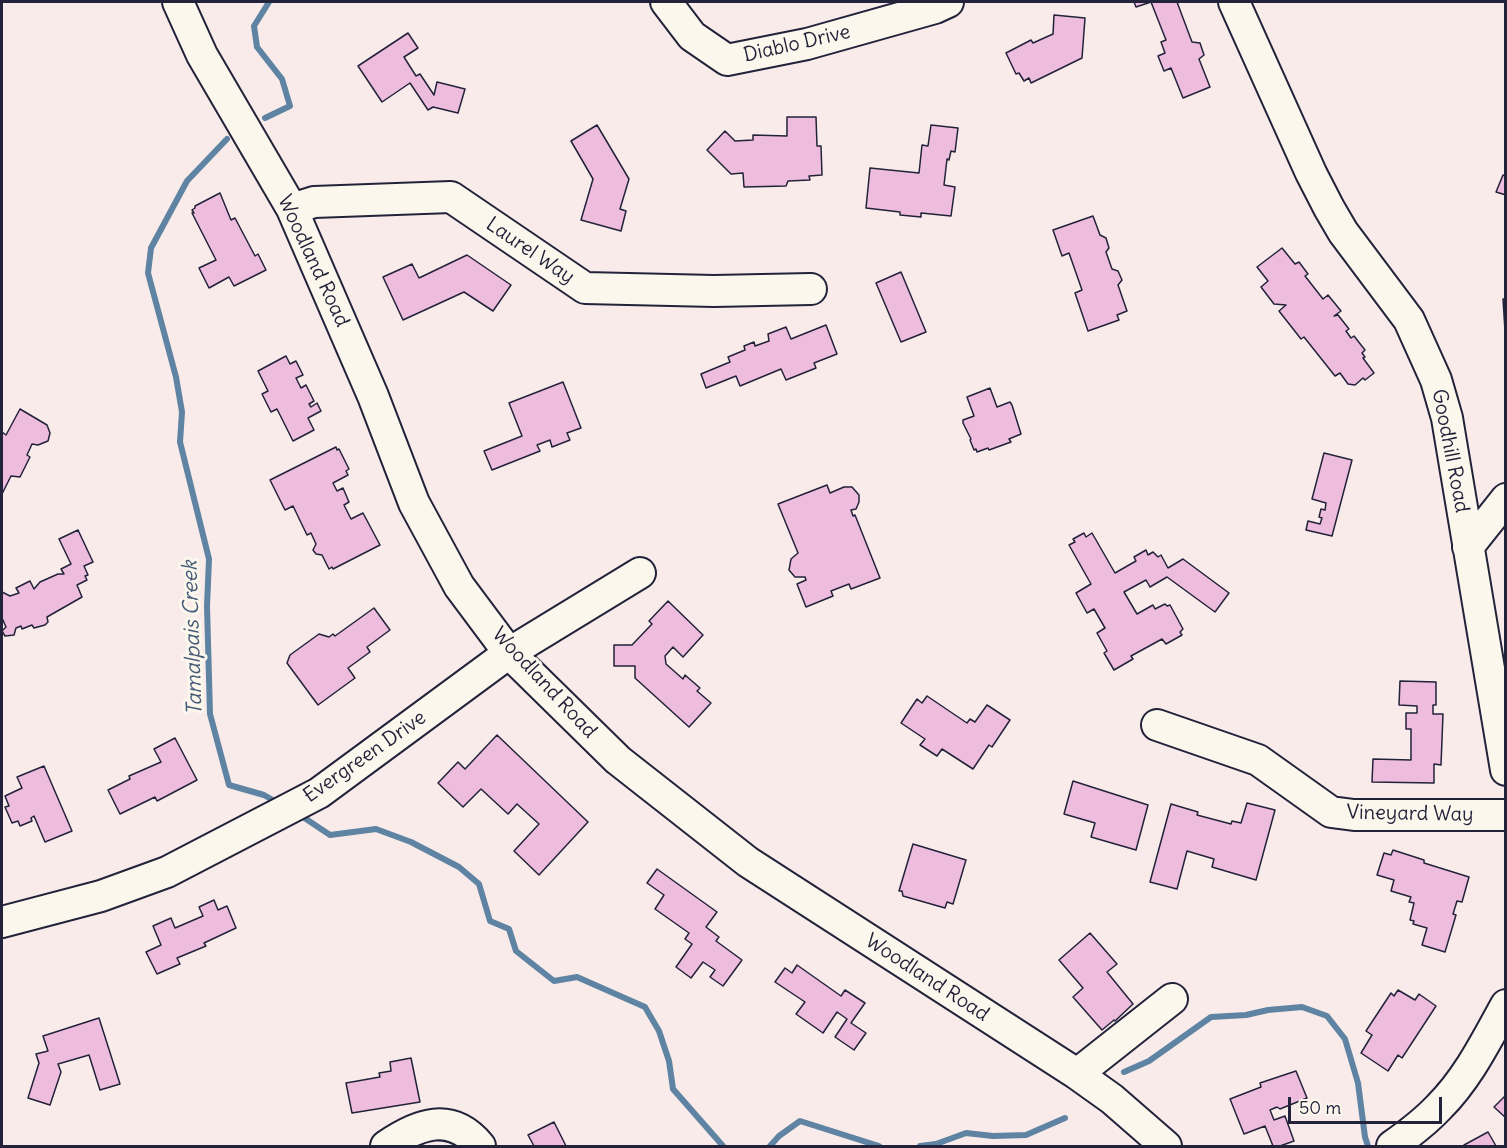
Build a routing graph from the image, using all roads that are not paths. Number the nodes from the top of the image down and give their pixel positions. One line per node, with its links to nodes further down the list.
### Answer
1 (178, 2): 5 (street, Woodland Road)
2 (666, 2): 3 (street, Diablo Drive)
3 (948, 2)
4 (1234, 2): 8 (street, Goodhill Road)
5 (292, 209): 6 (street, Laurel Way); 10 (street, Woodland Road)
6 (811, 289)
7 (1506, 499): 8 (street)
8 (1468, 547): 12 (street, Goodhill Road)
9 (640, 573): 10 (street, Evergreen Drive)
10 (509, 653): 14 (street, Evergreen Drive); 17 (street, Woodland Road)
11 (1157, 725): 13 (street, Vineyard Way)
12 (1506, 770)
13 (1506, 815)
14 (2, 922)
15 (1172, 999): 17 (street)
16 (1506, 1005): 21 (street)
17 (1077, 1074): 20 (street, Woodland Road)
18 (386, 1146): 19 (street)
19 (480, 1146)
20 (1166, 1146)
21 (1392, 1146)

